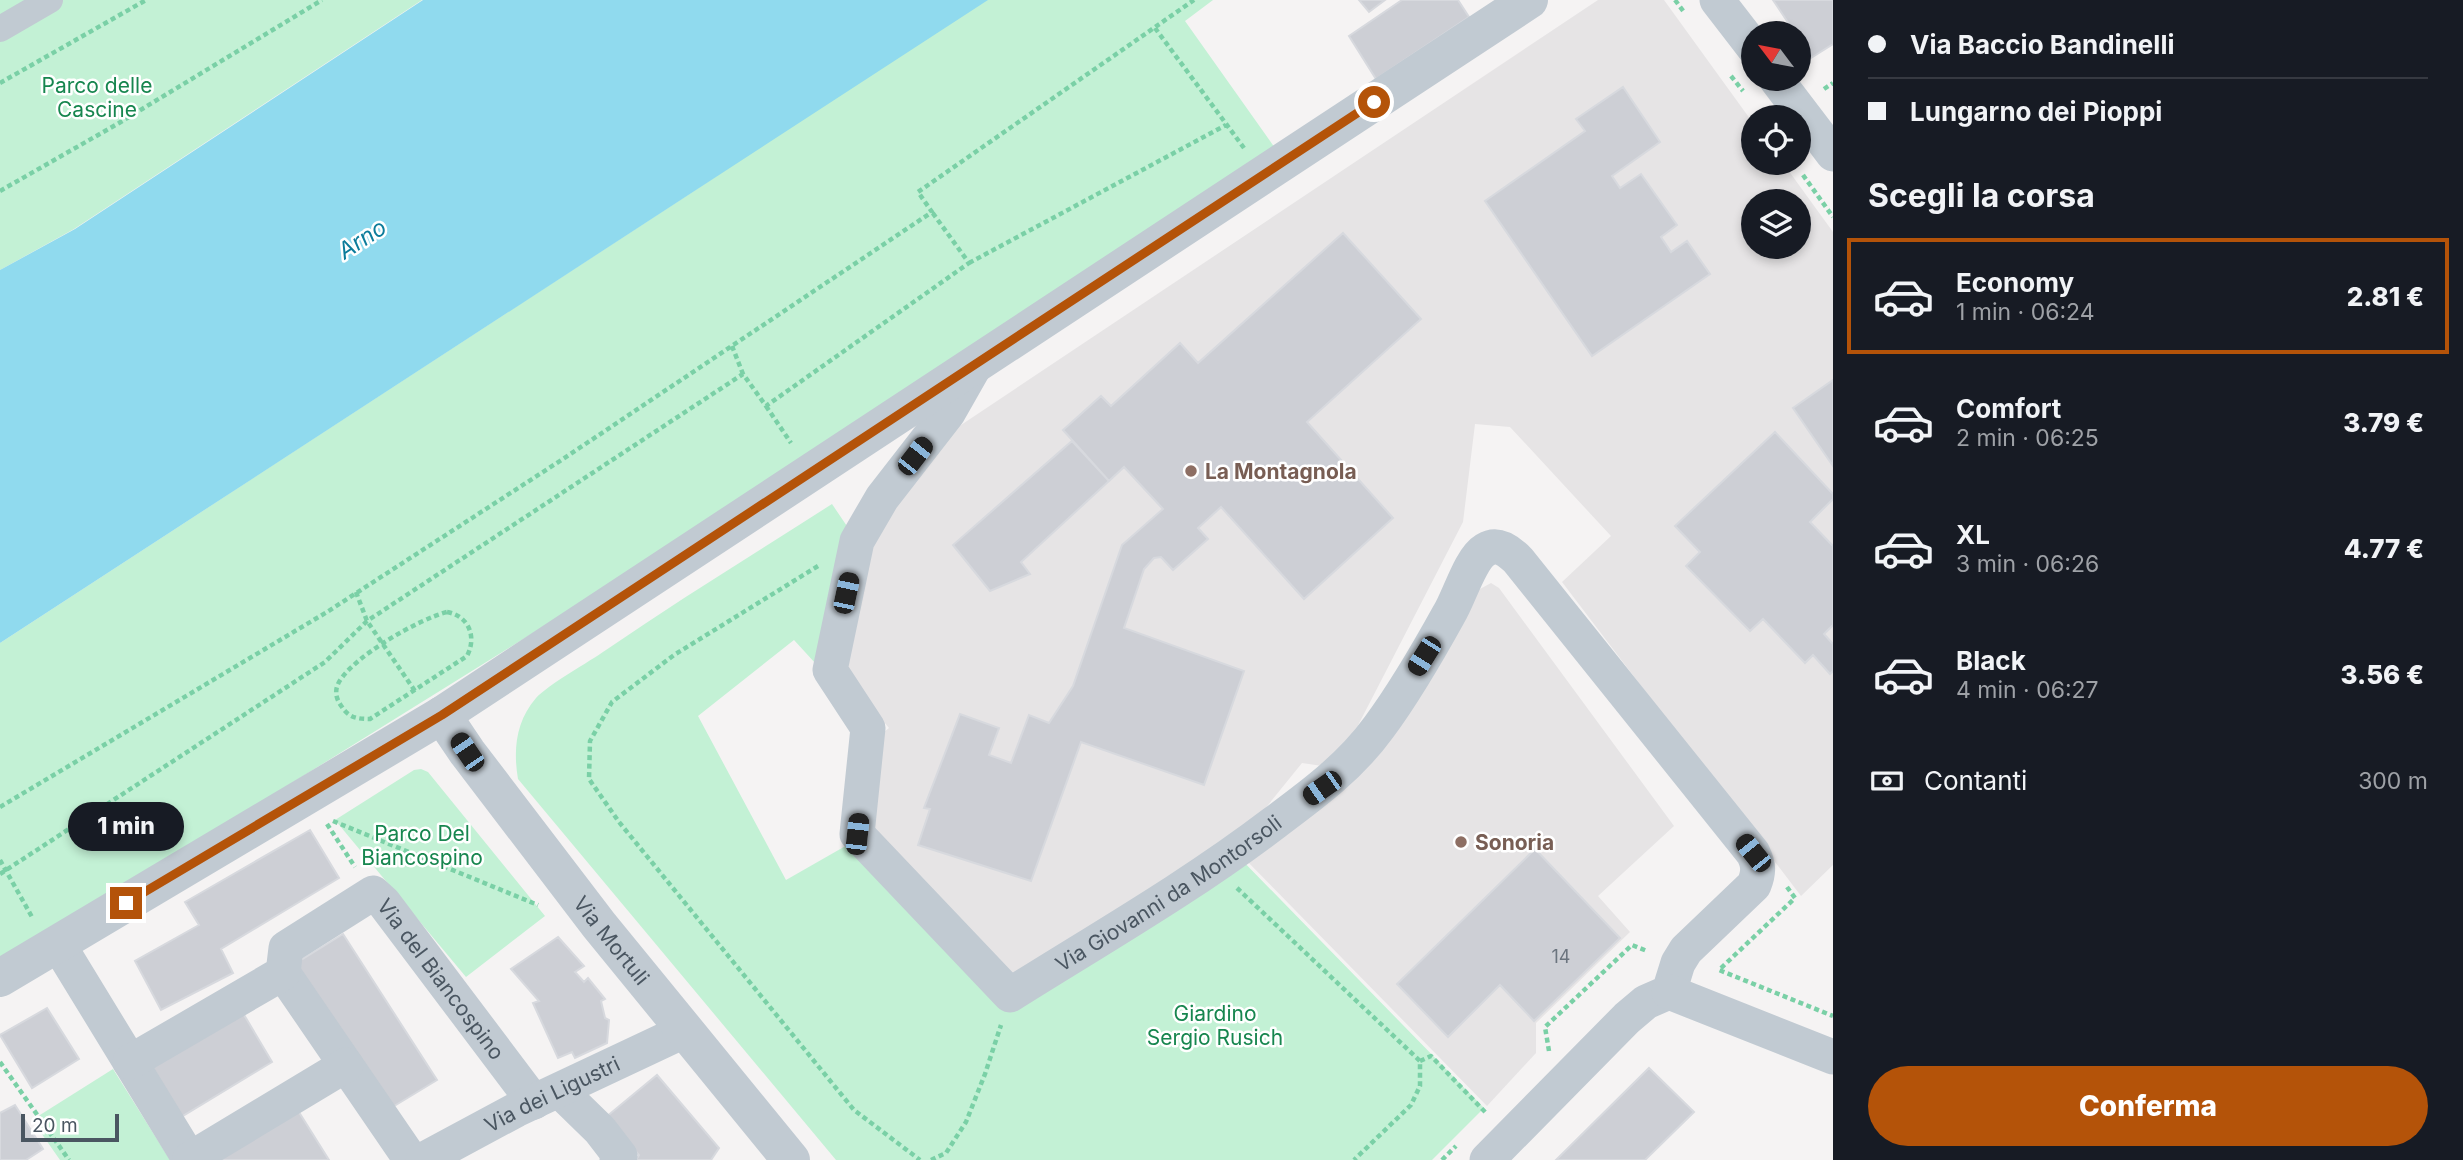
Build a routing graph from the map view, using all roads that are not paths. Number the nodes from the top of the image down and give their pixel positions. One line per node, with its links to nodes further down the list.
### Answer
1 (50, 0): 4 (street)
2 (1529, 0): 8 (street)
3 (1717, 0): 5 (street)
4 (0, 29)
5 (1741, 31)
6 (1787, 91): 7 (street)
7 (1827, 135)
8 (978, 362): 9 (street); 13 (street, Via Giovanni da Montorsoli)
9 (428, 702): 10 (street); 14 (street, Via Mortuli)
10 (54, 946): 12 (street); 16 (street)
11 (283, 973): 16 (street); 17 (street); 18 (street, Via del Biancospino)
12 (0, 978)
13 (1669, 992): 15 (street); 24 (street)
14 (684, 1031): 18 (street, Via dei Ligustri); 23 (street, Via Mortuli)
15 (1833, 1057)
16 (130, 1062): 19 (street)
17 (346, 1065): 19 (street); 20 (street)
18 (547, 1096): 21 (street, Via dei Ligustri); 22 (street, Via del Biancospino)
19 (190, 1160)
20 (411, 1160)
21 (423, 1160)
22 (617, 1160)
23 (791, 1160)
24 (1488, 1160)

